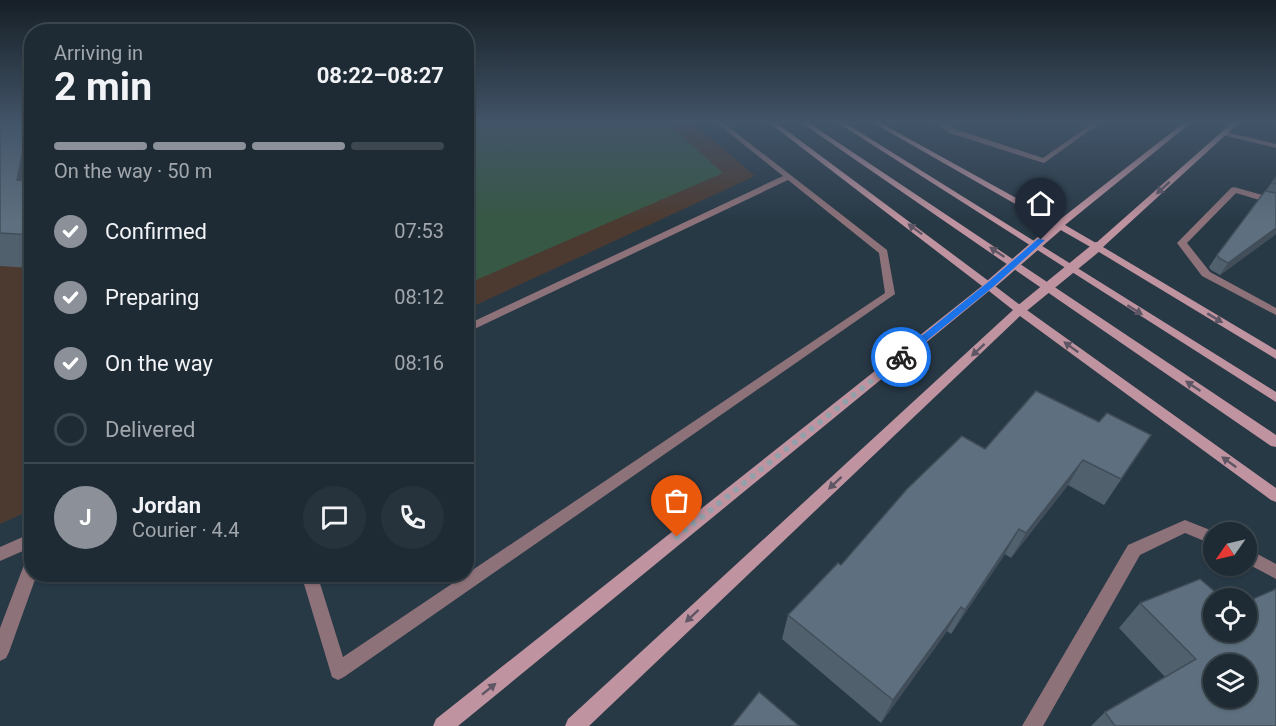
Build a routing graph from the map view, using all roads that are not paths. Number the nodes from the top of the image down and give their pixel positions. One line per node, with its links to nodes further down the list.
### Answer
1 (760, 155): 10 (street)
2 (817, 155): 14 (street, one-way to 2)
3 (853, 155): 20 (street, one-way to 3)
4 (893, 155): 19 (street, one-way to 19)
5 (934, 155): 12 (street)
6 (1025, 155): 7 (street)
7 (1052, 155)
8 (1147, 155): 12 (street)
9 (1201, 155): 13 (street, one-way to 13)
10 (788, 177): 17 (street); 27 (street)
11 (1276, 202): 16 (street)
12 (1058, 226): 13 (street); 14 (street, bridge)
13 (1097, 248): 15 (street, bridge); 18 (street, one-way to 18)
14 (990, 285): 15 (street); 32 (street, one-way to 14)
15 (1020, 310): 21 (street, one-way to 15); 33 (street, one-way to 33)
16 (1276, 312)
17 (474, 326)
18 (1276, 355)
19 (1276, 398)
20 (1276, 442)
21 (1276, 496)
22 (1203, 534): 34 (street)
23 (24, 542): 24 (street)
24 (0, 554)
25 (1257, 561): 26 (street)
26 (1276, 572)
27 (474, 578)
28 (26, 582): 31 (street)
29 (311, 582): 30 (street)
30 (468, 582)
31 (0, 652)
32 (443, 726)
33 (574, 726)
34 (1032, 726)

